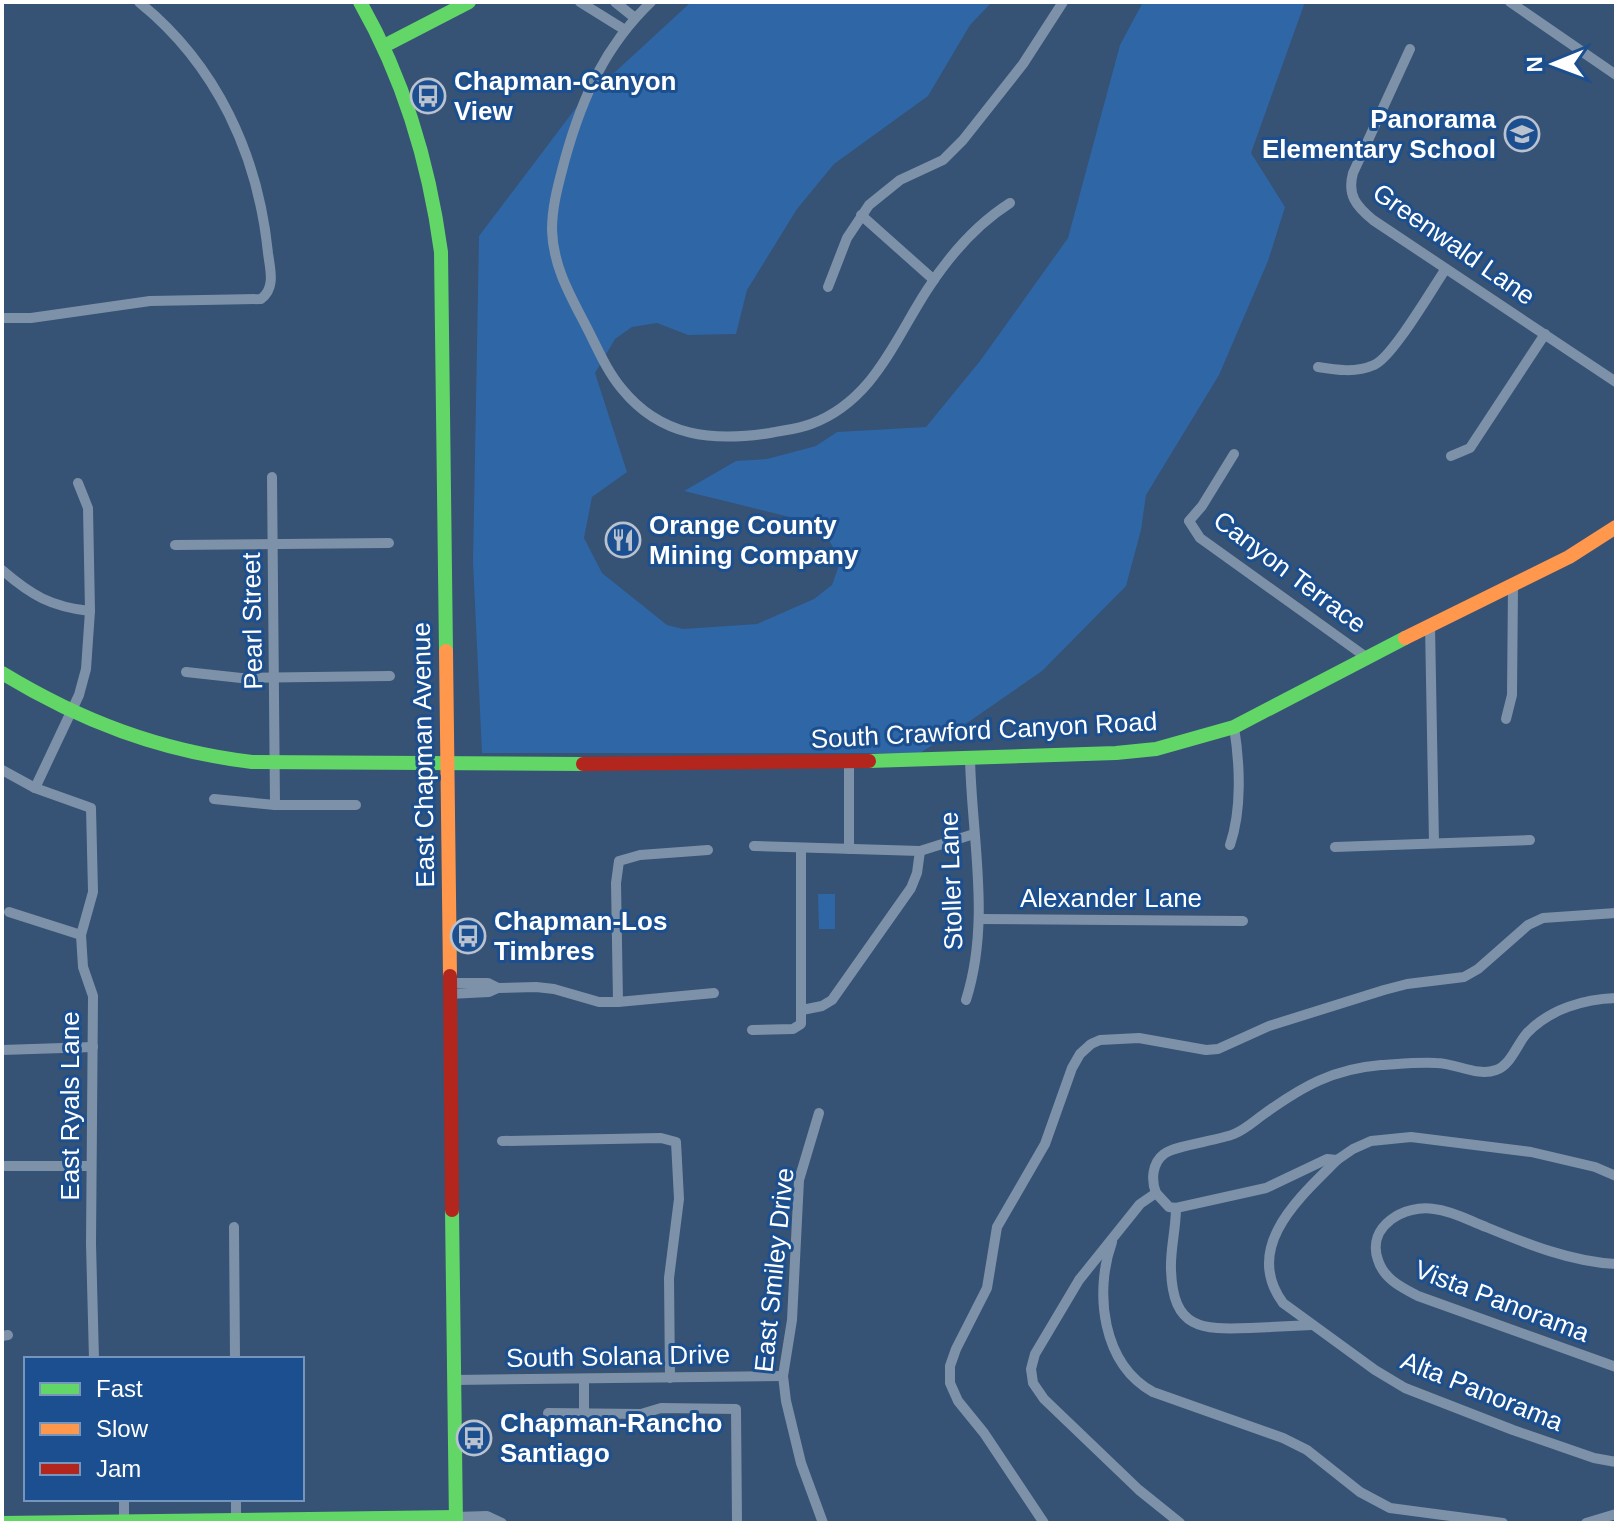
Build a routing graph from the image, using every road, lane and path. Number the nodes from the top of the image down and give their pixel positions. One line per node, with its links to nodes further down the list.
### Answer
1 (139, 2): 19 (street)
2 (360, 2): 11 (main road, East Chapman Avenue)
3 (469, 2): 11 (main road)
4 (580, 2): 10 (street)
5 (615, 2): 9 (street)
6 (651, 2): 9 (street)
7 (1063, 2): 15 (street)
8 (1510, 2): 13 (street)
9 (635, 18): 10 (street)
10 (625, 30): 17 (street)
11 (384, 46): 46 (main road, East Chapman Avenue)
12 (1410, 49): 16 (street, Greenwald Lane)
13 (1616, 75)
14 (1010, 203): 17 (street)
15 (861, 215): 17 (street); 18 (street)
16 (1445, 270): 20 (street, Greenwald Lane); 21 (street)
17 (934, 280)
18 (828, 287)
19 (2, 318)
20 (1545, 334): 22 (street, Greenwald Lane); 24 (street)
21 (1318, 367)
22 (1616, 382)
23 (1234, 454): 35 (street, Canyon Terrace)
24 (1451, 456)
25 (272, 477): 30 (street, Pearl Street)
26 (78, 483): 33 (street)
27 (1616, 528): 32 (main road, South Crawford Canyon Road)
28 (389, 543): 30 (street)
29 (175, 545): 30 (street)
30 (273, 545): 39 (street, Pearl Street)
31 (2, 570): 33 (street)
32 (1513, 585): 34 (main road, South Crawford Canyon Road); 41 (street)
33 (90, 611): 40 (street)
34 (1430, 625): 35 (main road, South Crawford Canyon Road); 54 (street)
35 (1366, 657): 42 (main road, South Crawford Canyon Road)
36 (186, 672): 39 (street)
37 (2, 673): 40 (main road, South Crawford Canyon Road)
38 (390, 676): 39 (street)
39 (274, 678): 45 (street, Pearl Street)
40 (71, 713): 45 (main road, South Crawford Canyon Road); 48 (street)
41 (1506, 719)
42 (1234, 727): 43 (main road, South Crawford Canyon Road); 55 (street)
43 (970, 759): 44 (main road, South Crawford Canyon Road); 52 (street, Stoller Lane)
44 (849, 762): 46 (main road, South Crawford Canyon Road); 59 (street)
45 (275, 763): 46 (main road, South Crawford Canyon Road); 50 (street, Pearl Street)
46 (447, 764): 67 (main road, East Chapman Avenue)
47 (2, 770): 48 (street)
48 (35, 788): 66 (street, East Ryals Lane)
49 (214, 799): 50 (street)
50 (275, 805): 51 (street)
51 (356, 805)
52 (974, 834): 61 (street); 64 (street, Stoller Lane)
53 (1530, 840): 54 (street)
54 (1434, 843): 57 (street)
55 (1230, 845)
56 (754, 846): 58 (street)
57 (1335, 847)
58 (801, 848): 59 (street); 72 (street)
59 (849, 849): 61 (street)
60 (708, 850): 71 (street)
61 (920, 851): 72 (street)
62 (9, 912): 66 (street)
63 (1616, 913): 111 (street)
64 (980, 919): 65 (street, Alexander Lane); 70 (street, Stoller Lane)
65 (1243, 921)
66 (81, 935): 74 (street, East Ryals Lane)
67 (449, 988): 71 (street); 94 (main road, East Chapman Avenue)
68 (714, 993): 71 (street)
69 (1616, 998): 82 (street)
70 (966, 1000)
71 (618, 1002)
72 (802, 1010): 73 (street)
73 (752, 1030)
74 (93, 1047): 75 (street); 80 (street, East Ryals Lane)
75 (2, 1050)
76 (819, 1113): 91 (street, East Smiley Drive)
77 (502, 1141): 92 (street)
78 (1337, 1160): 81 (street); 83 (street); 87 (street, Alta Panorama)
79 (2, 1166): 80 (street)
80 (91, 1166): 88 (street, East Ryals Lane)
81 (1616, 1176)
82 (1156, 1193): 83 (street); 85 (street)
83 (1176, 1208): 87 (street)
84 (234, 1227): 89 (street)
85 (1114, 1237): 112 (street); 113 (street)
86 (1616, 1264): 90 (street, Vista Panorama)
87 (1312, 1325): 97 (street, Alta Panorama)
88 (94, 1357)
89 (235, 1357)
90 (1616, 1367)
91 (783, 1376): 92 (street, South Solana Drive); 110 (street, East Smiley Drive)
92 (670, 1378): 93 (street, South Solana Drive)
93 (584, 1379): 94 (street, South Solana Drive); 96 (street)
94 (454, 1380): 103 (main road, East Chapman Avenue)
95 (548, 1413): 96 (street)
96 (584, 1413): 109 (street)
97 (1616, 1462)
98 (124, 1501): 102 (street)
99 (236, 1501): 101 (street)
100 (1616, 1514): 114 (street)
101 (236, 1519): 104 (main road); 105 (main road)
102 (124, 1520): 105 (main road); 107 (main road)
103 (456, 1520): 104 (main road); 108 (street)
104 (303, 1521)
105 (164, 1522)
106 (2, 1523): 107 (main road)
107 (9, 1523)
108 (502, 1523)
109 (737, 1523)
110 (823, 1523)
111 (1044, 1523)
112 (1180, 1523)
113 (1503, 1523)
114 (1586, 1523)

